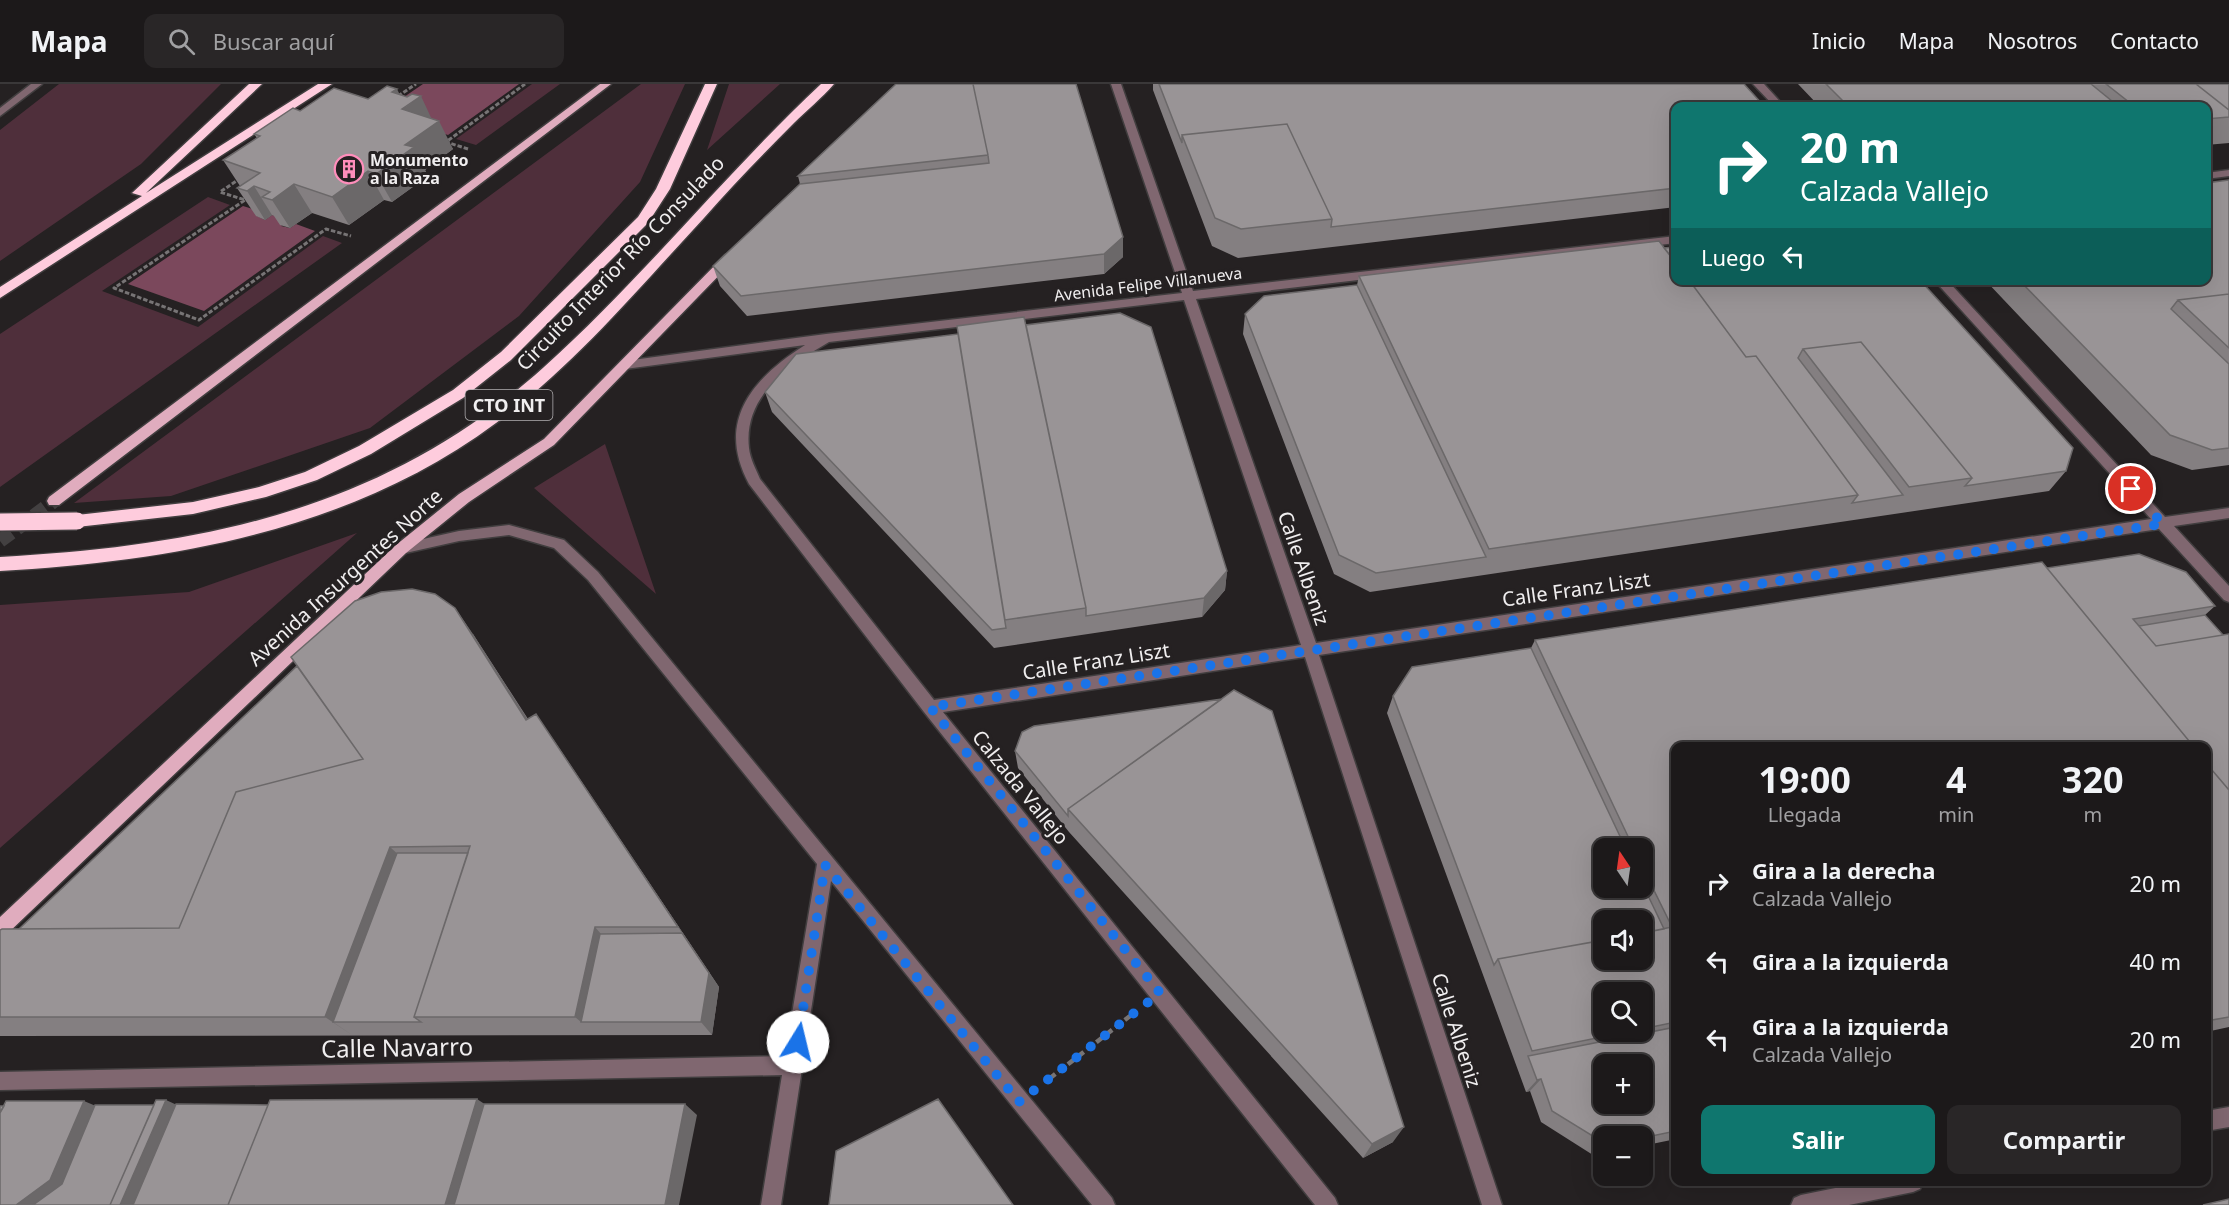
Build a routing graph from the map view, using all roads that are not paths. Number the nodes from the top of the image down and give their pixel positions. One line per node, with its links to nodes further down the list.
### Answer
1 (37, 84): 10 (street)
2 (256, 84): 13 (highway)
3 (326, 84): 13 (highway)
4 (606, 84): 21 (main road)
5 (711, 84): 23 (highway, bridge)
6 (828, 84): 26 (highway, Circuito Interior Río Consulado / CTO INT)
7 (1116, 84): 18 (street, Calle Albeniz)
8 (1758, 84): 9 (street)
9 (1775, 102)
10 (0, 114)
11 (2229, 173): 12 (street)
12 (2211, 175)
13 (102, 226): 17 (highway)
14 (1671, 239): 18 (street, Avenida Felipe Villanueva)
15 (741, 246): 20 (main road, Avenida Insurgentes Norte)
16 (1945, 285): 24 (street)
17 (0, 293)
18 (1189, 296): 19 (street, Avenida Felipe Villanueva); 28 (street, Calle Albeniz)
19 (826, 338): 20 (street, Avenida Felipe Villanueva); 29 (street, Calzada Vallejo)
20 (625, 365): 25 (main road, Avenida Insurgentes Norte)
21 (54, 501)
22 (2229, 513): 24 (street, Calle Franz Liszt)
23 (0, 522)
24 (2163, 524): 27 (street); 28 (street, Calle Franz Liszt)
25 (401, 549): 30 (street); 31 (main road, Avenida Insurgentes Norte)
26 (0, 564)
27 (2229, 596)
28 (1310, 649): 29 (street, Calle Franz Liszt); 40 (street, Calle Albeniz)
29 (930, 707): 39 (street, Calzada Vallejo)
30 (825, 865): 32 (street); 38 (street)
31 (0, 929)
32 (795, 1065): 33 (street, Calle Navarro); 37 (street)
33 (0, 1081)
34 (2229, 1117): 35 (street)
35 (2211, 1120)
36 (1893, 1186): 41 (street)
37 (771, 1205)
38 (1104, 1205)
39 (1328, 1205)
40 (1492, 1205)
41 (1801, 1205)

